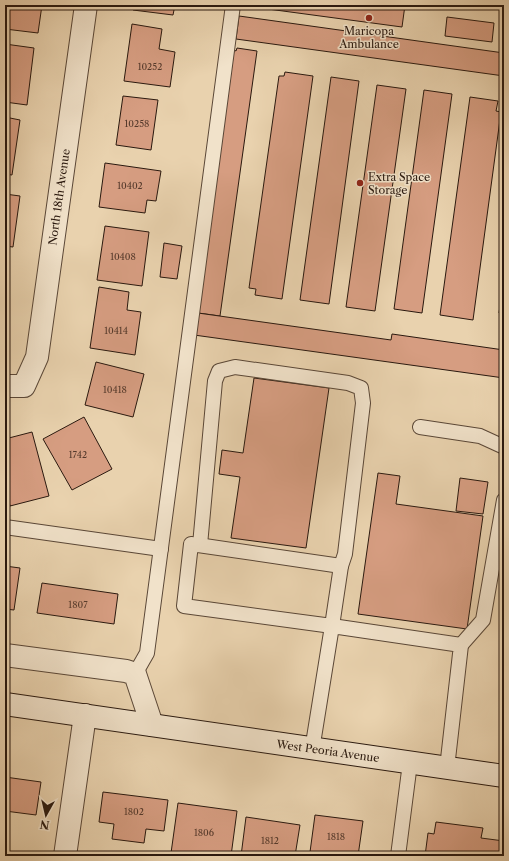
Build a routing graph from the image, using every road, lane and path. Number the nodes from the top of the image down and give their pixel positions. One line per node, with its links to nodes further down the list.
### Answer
1 (86, 5): 3 (street, North 18th Avenue)
2 (233, 5): 9 (lane)
3 (15, 386)
4 (420, 427): 5 (lane)
5 (504, 447)
6 (504, 500): 12 (lane)
7 (5, 527): 9 (lane)
8 (200, 545): 10 (lane); 10 (lane); 11 (lane)
9 (161, 549): 14 (lane)
10 (341, 566): 11 (lane)
11 (332, 626): 12 (lane); 18 (lane)
12 (461, 645): 20 (lane)
13 (5, 655): 14 (street)
14 (134, 674): 17 (street)
15 (5, 704): 16 (street, West Peoria Avenue)
16 (85, 715): 17 (street, West Peoria Avenue); 22 (street)
17 (152, 725): 18 (street, West Peoria Avenue)
18 (312, 750): 19 (street, West Peoria Avenue)
19 (410, 763): 20 (street, West Peoria Avenue); 23 (lane)
20 (447, 768): 21 (street, West Peoria Avenue)
21 (504, 776)
22 (65, 856)
23 (398, 856)

